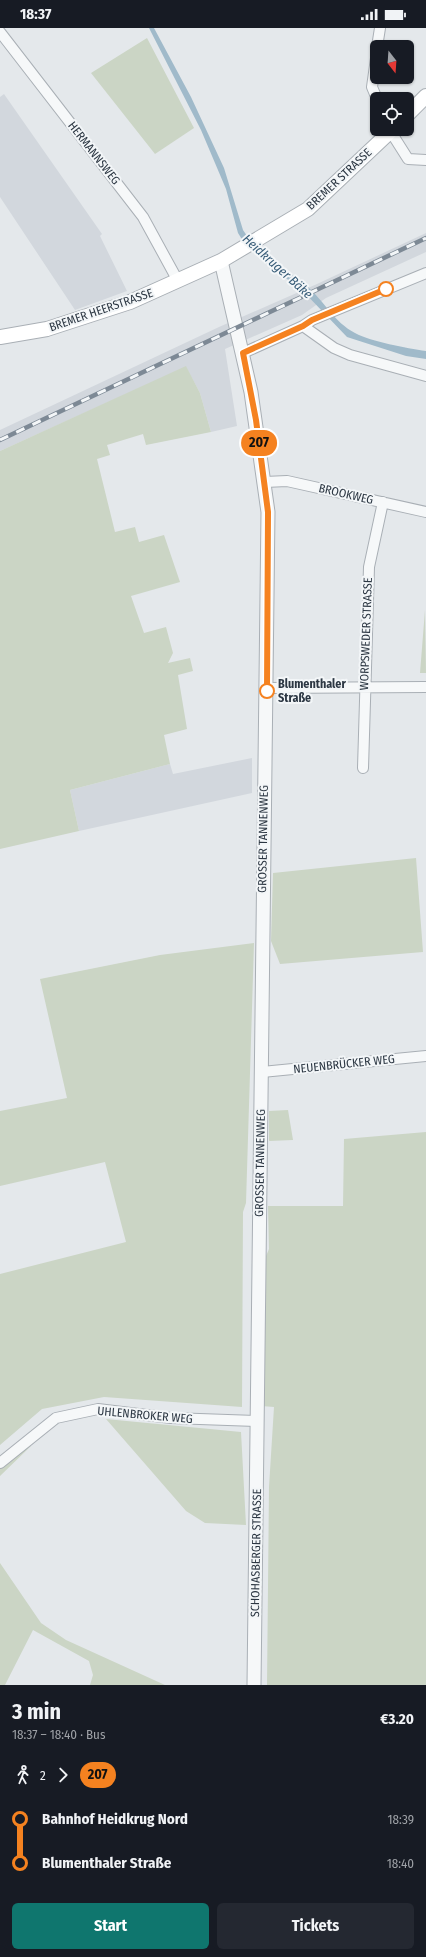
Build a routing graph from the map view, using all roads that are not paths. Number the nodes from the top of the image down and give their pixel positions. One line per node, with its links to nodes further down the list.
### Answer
1 (380, 28): 3 (street)
2 (0, 32): 11 (street, HERMANNSWEG)
3 (379, 40)
4 (426, 96): 5 (main road)
5 (414, 108)
6 (385, 136): 9 (main road, BREMER STRASSE)
7 (395, 136): 8 (street)
8 (426, 160)
9 (221, 261): 11 (main road, BREMER HEERSTRASSE); 14 (street, GROSSER TANNENWEG)
10 (426, 273): 12 (street)
11 (178, 281): 13 (main road, BREMER HEERSTRASSE)
12 (303, 326): 14 (street); 15 (street)
13 (0, 336)
14 (243, 353): 16 (street, GROSSER TANNENWEG)
15 (426, 376)
16 (265, 482): 17 (street, BROOKWEG); 20 (street, GROSSER TANNENWEG)
17 (383, 502): 18 (street, BROOKWEG); 21 (street, WORPSWEDER STRASSE)
18 (426, 512)
19 (426, 687): 21 (street)
20 (266, 688): 21 (street); 24 (street, GROSSER TANNENWEG)
21 (364, 689): 22 (street, WORPSWEDER STRASSE)
22 (363, 768)
23 (426, 1056): 24 (street, NEUENBRÜCKER WEG)
24 (262, 1072): 25 (street, GROSSER TANNENWEG)
25 (257, 1421): 26 (street, UHLENBROKER WEG); 27 (street, SCHOHASBERGER STRASSE)
26 (0, 1463)
27 (254, 1685)

